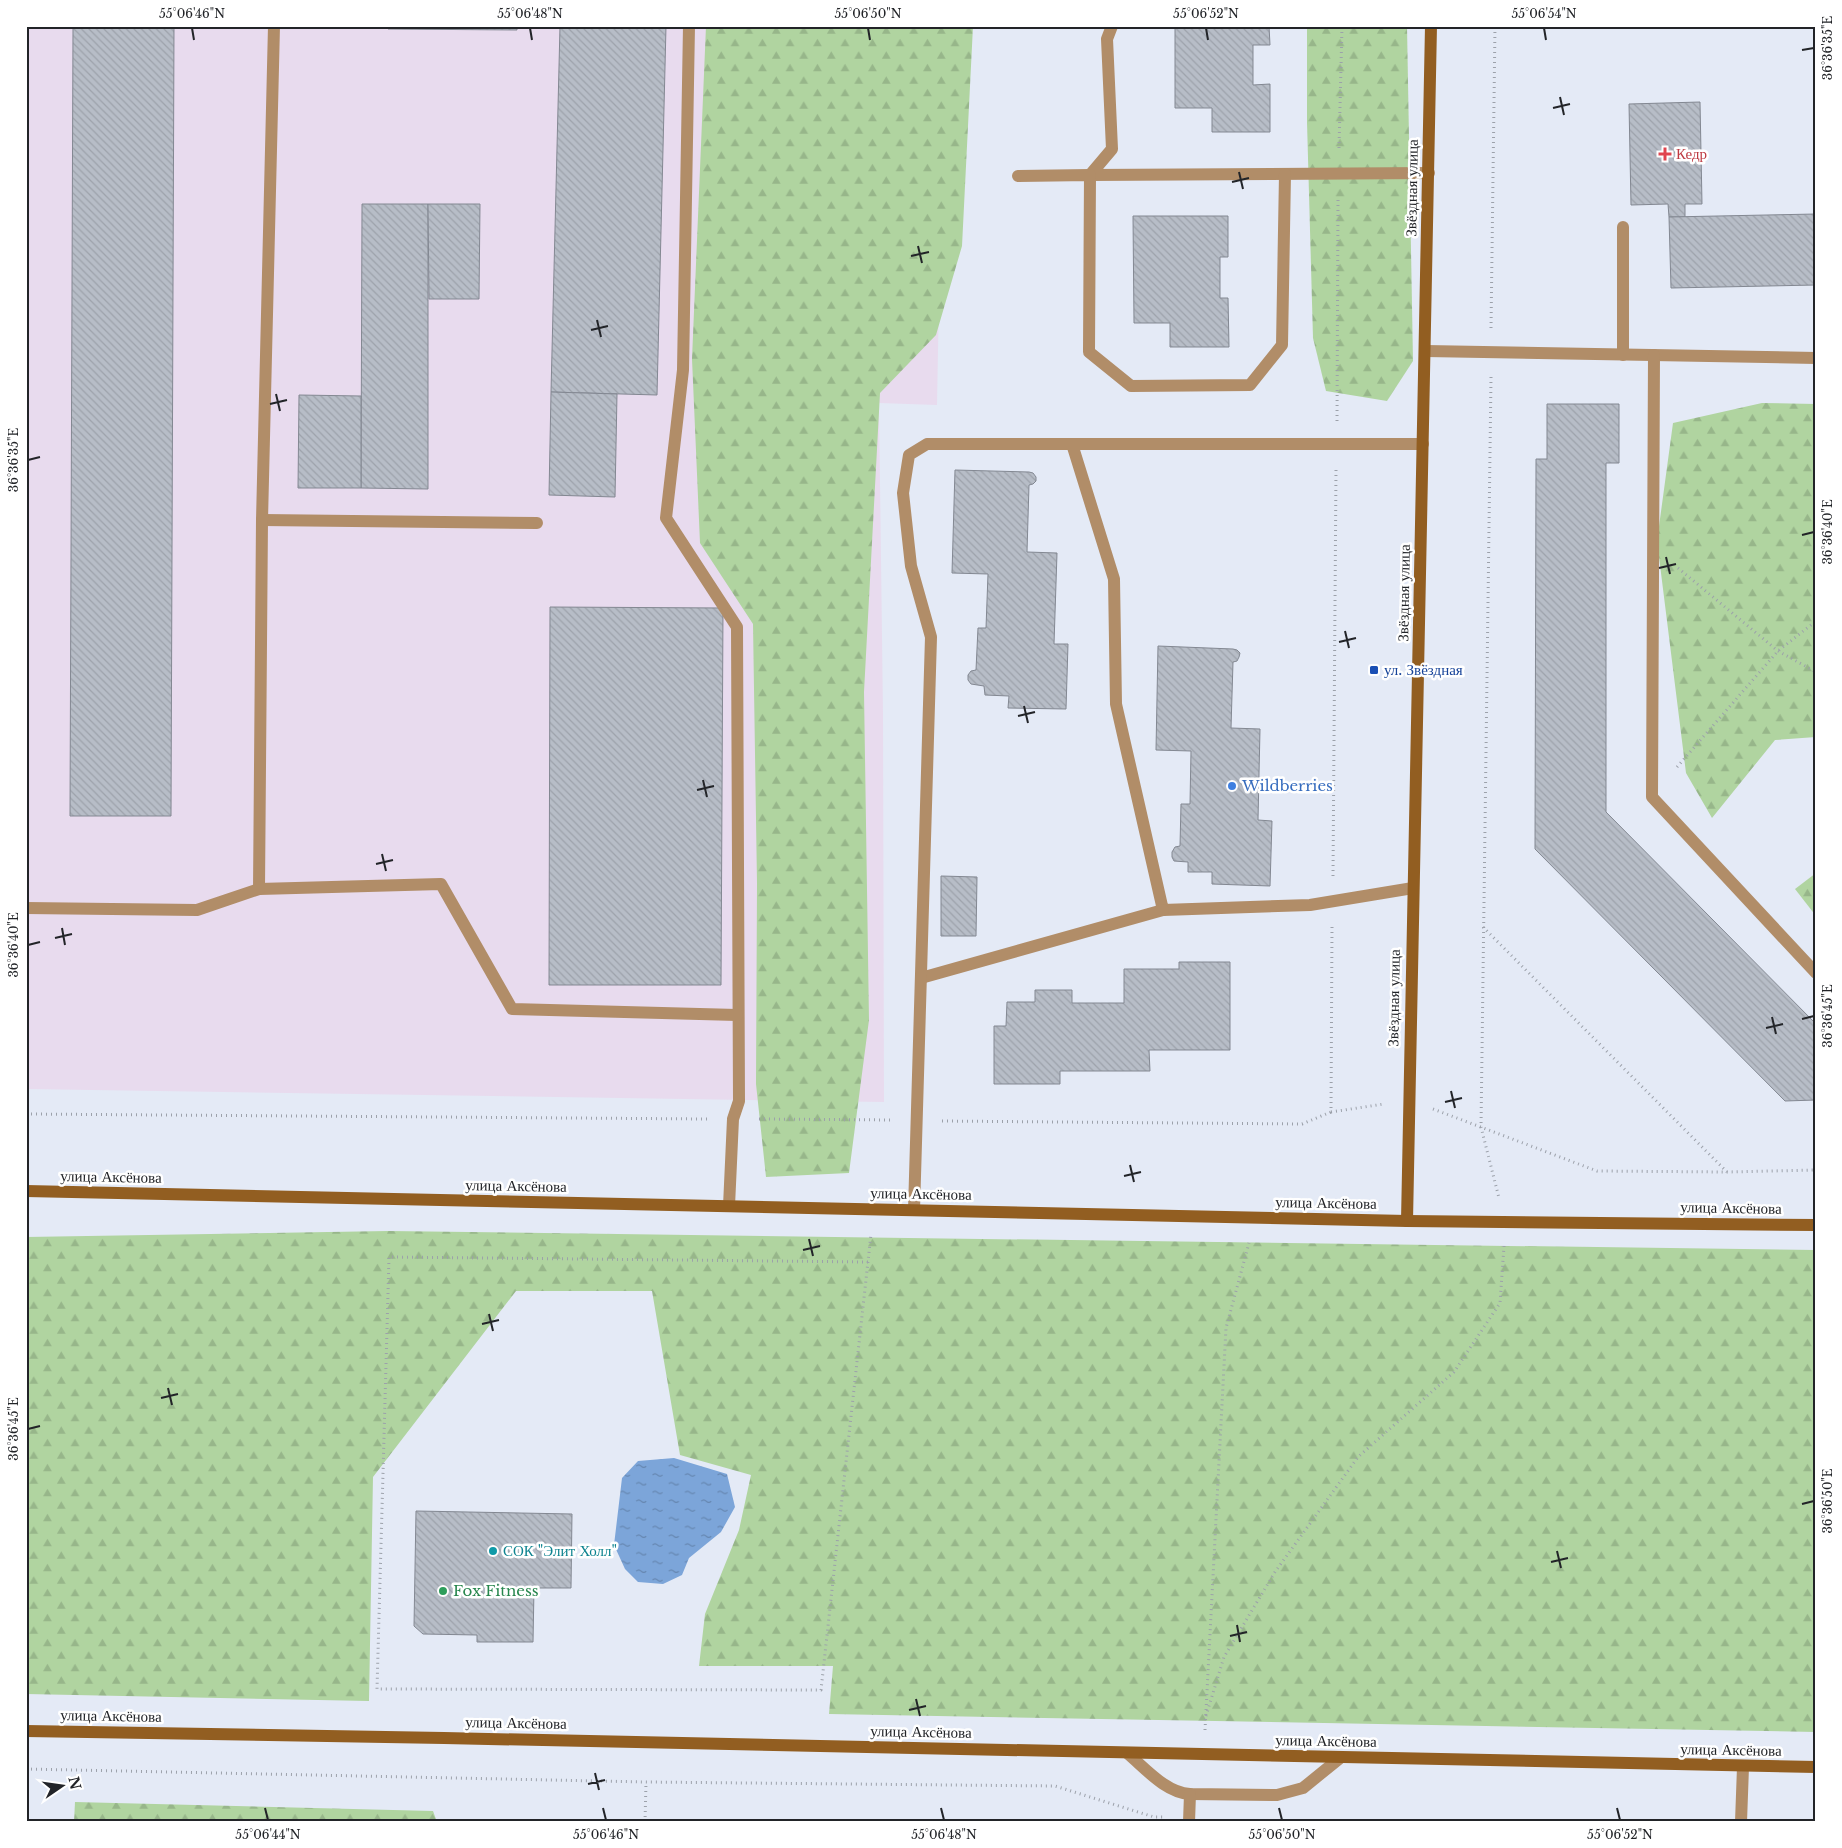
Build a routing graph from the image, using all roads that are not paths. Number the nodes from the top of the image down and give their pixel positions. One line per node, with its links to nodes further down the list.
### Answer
1 (274, 26): 16 (street)
2 (689, 26): 24 (street)
3 (1112, 26): 7 (street)
4 (1431, 26): 5 (street, Звёздная улица)
5 (1429, 173): 6 (street); 10 (street, Звёздная улица)
6 (1285, 174): 7 (street); 7 (street)
7 (1090, 175): 8 (street)
8 (1018, 176)
9 (1622, 227): 11 (street)
10 (1426, 351): 11 (street); 15 (street, Звёздная улица)
11 (1623, 355): 12 (street)
12 (1654, 355): 13 (street); 22 (street)
13 (1816, 358)
14 (1072, 444): 15 (street); 21 (street); 23 (street)
15 (1423, 444): 18 (street, Звёздная улица)
16 (262, 520): 17 (street); 19 (street)
17 (537, 523)
18 (1413, 888): 21 (street); 28 (street, Звёздная улица)
19 (259, 889): 20 (street); 24 (street)
20 (26, 908)
21 (1163, 910): 23 (street)
22 (1816, 973)
23 (921, 978): 27 (street)
24 (737, 1015): 26 (street)
25 (26, 1192): 26 (street, улица Аксёнова)
26 (729, 1206): 27 (street, улица Аксёнова)
27 (914, 1210): 28 (street, улица Аксёнова)
28 (1407, 1221): 29 (street, улица Аксёнова)
29 (1816, 1225)
30 (26, 1731): 31 (street, улица Аксёнова)
31 (1127, 1753): 32 (street, улица Аксёнова); 35 (street)
32 (1340, 1758): 33 (street, улица Аксёнова); 35 (street)
33 (1743, 1767): 34 (street, улица Аксёнова); 37 (street)
34 (1816, 1767)
35 (1190, 1794): 36 (street)
36 (1189, 1820)
37 (1741, 1822)

